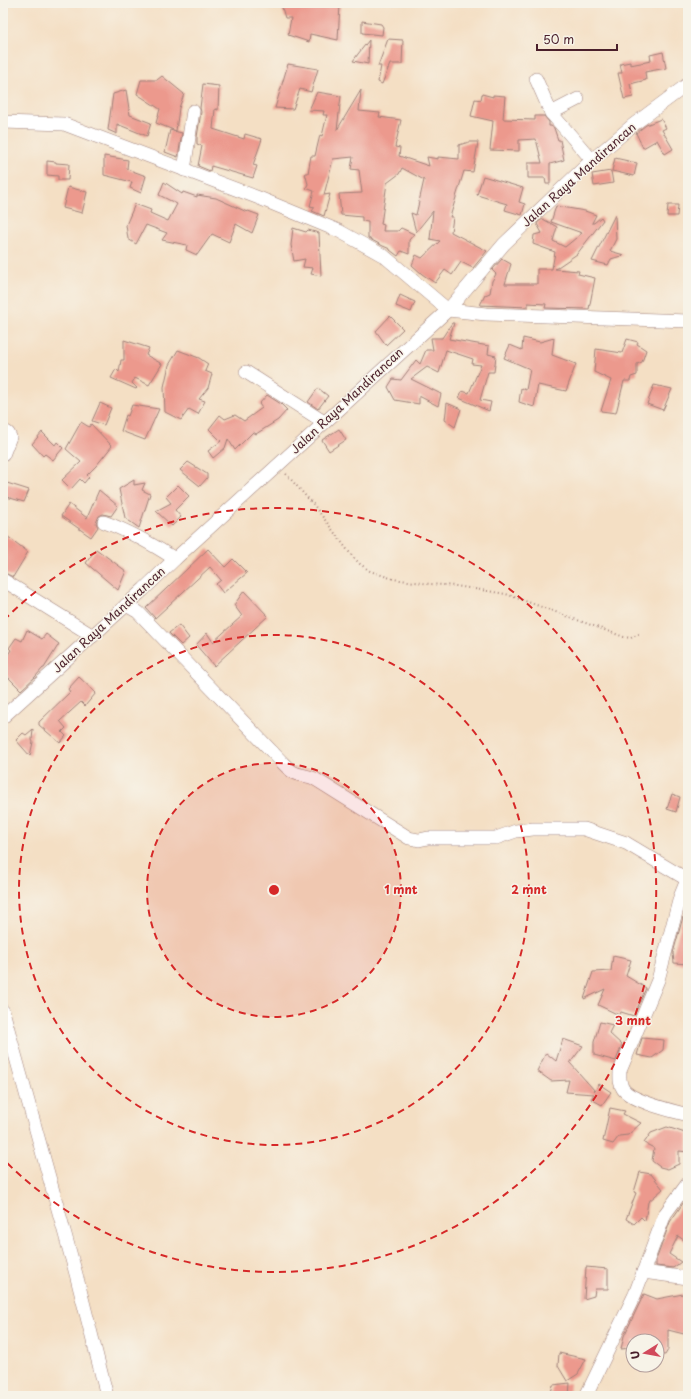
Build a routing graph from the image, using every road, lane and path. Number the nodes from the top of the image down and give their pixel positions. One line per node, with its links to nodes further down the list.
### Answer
1 (536, 79): 5 (street)
2 (688, 84): 7 (street, Jalan Raya Mandirancan)
3 (578, 99): 5 (street)
4 (193, 111): 8 (street)
5 (551, 113): 7 (street)
6 (3, 122): 8 (street)
7 (592, 160): 9 (street, Jalan Raya Mandirancan)
8 (184, 170): 9 (street)
9 (448, 310): 10 (street); 12 (street, Jalan Raya Mandirancan)
10 (688, 321)
11 (246, 372): 12 (street)
12 (324, 422): 15 (street, Jalan Raya Mandirancan)
13 (3, 430): 14 (street)
14 (3, 455)
15 (278, 465): 17 (street, Jalan Raya Mandirancan); 20 (path)
16 (104, 522): 17 (street)
17 (175, 559): 19 (street, Jalan Raya Mandirancan)
18 (3, 580): 21 (street)
19 (126, 605): 21 (street, Jalan Raya Mandirancan); 23 (street)
20 (639, 634)
21 (92, 636): 22 (street, Jalan Raya Mandirancan)
22 (3, 716)
23 (687, 880): 25 (street)
24 (3, 1011): 29 (street)
25 (688, 1115)
26 (688, 1183): 27 (street)
27 (643, 1272): 28 (street); 30 (street)
28 (688, 1278)
29 (107, 1396)
30 (586, 1396)

